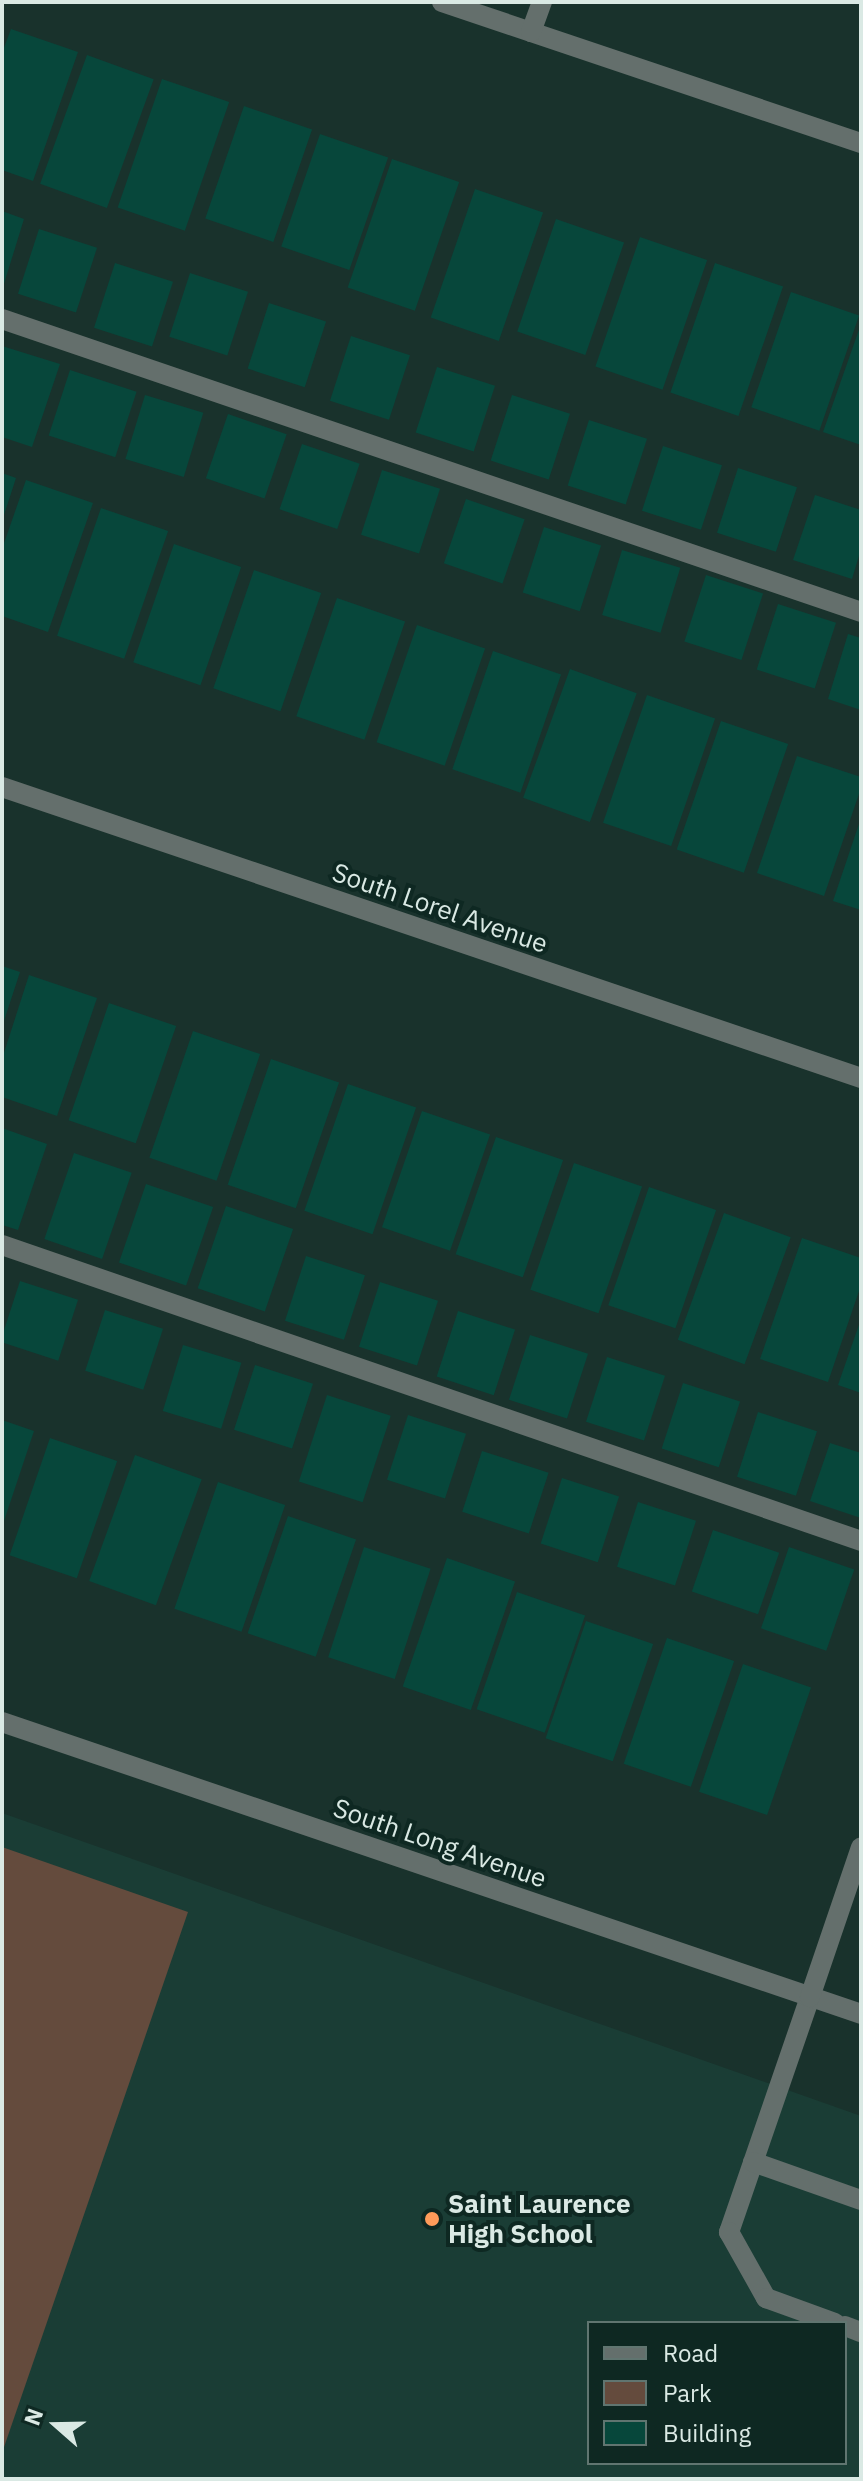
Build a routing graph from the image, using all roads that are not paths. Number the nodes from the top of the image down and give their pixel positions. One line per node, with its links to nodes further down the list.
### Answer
1 (442, 2): 3 (street)
2 (542, 2): 3 (street)
3 (531, 32): 4 (street)
4 (861, 143)
5 (2, 319): 6 (street)
6 (861, 612)
7 (2, 787): 8 (street, South Lorel Avenue)
8 (861, 1078)
9 (2, 1245): 10 (street)
10 (861, 1541)
11 (2, 1722): 13 (street, South Long Avenue)
12 (861, 1847): 13 (street)
13 (810, 1997): 14 (street, South Long Avenue); 15 (street)
14 (861, 2014)
15 (753, 2162): 16 (street); 17 (street)
16 (861, 2200)
17 (829, 2321)

